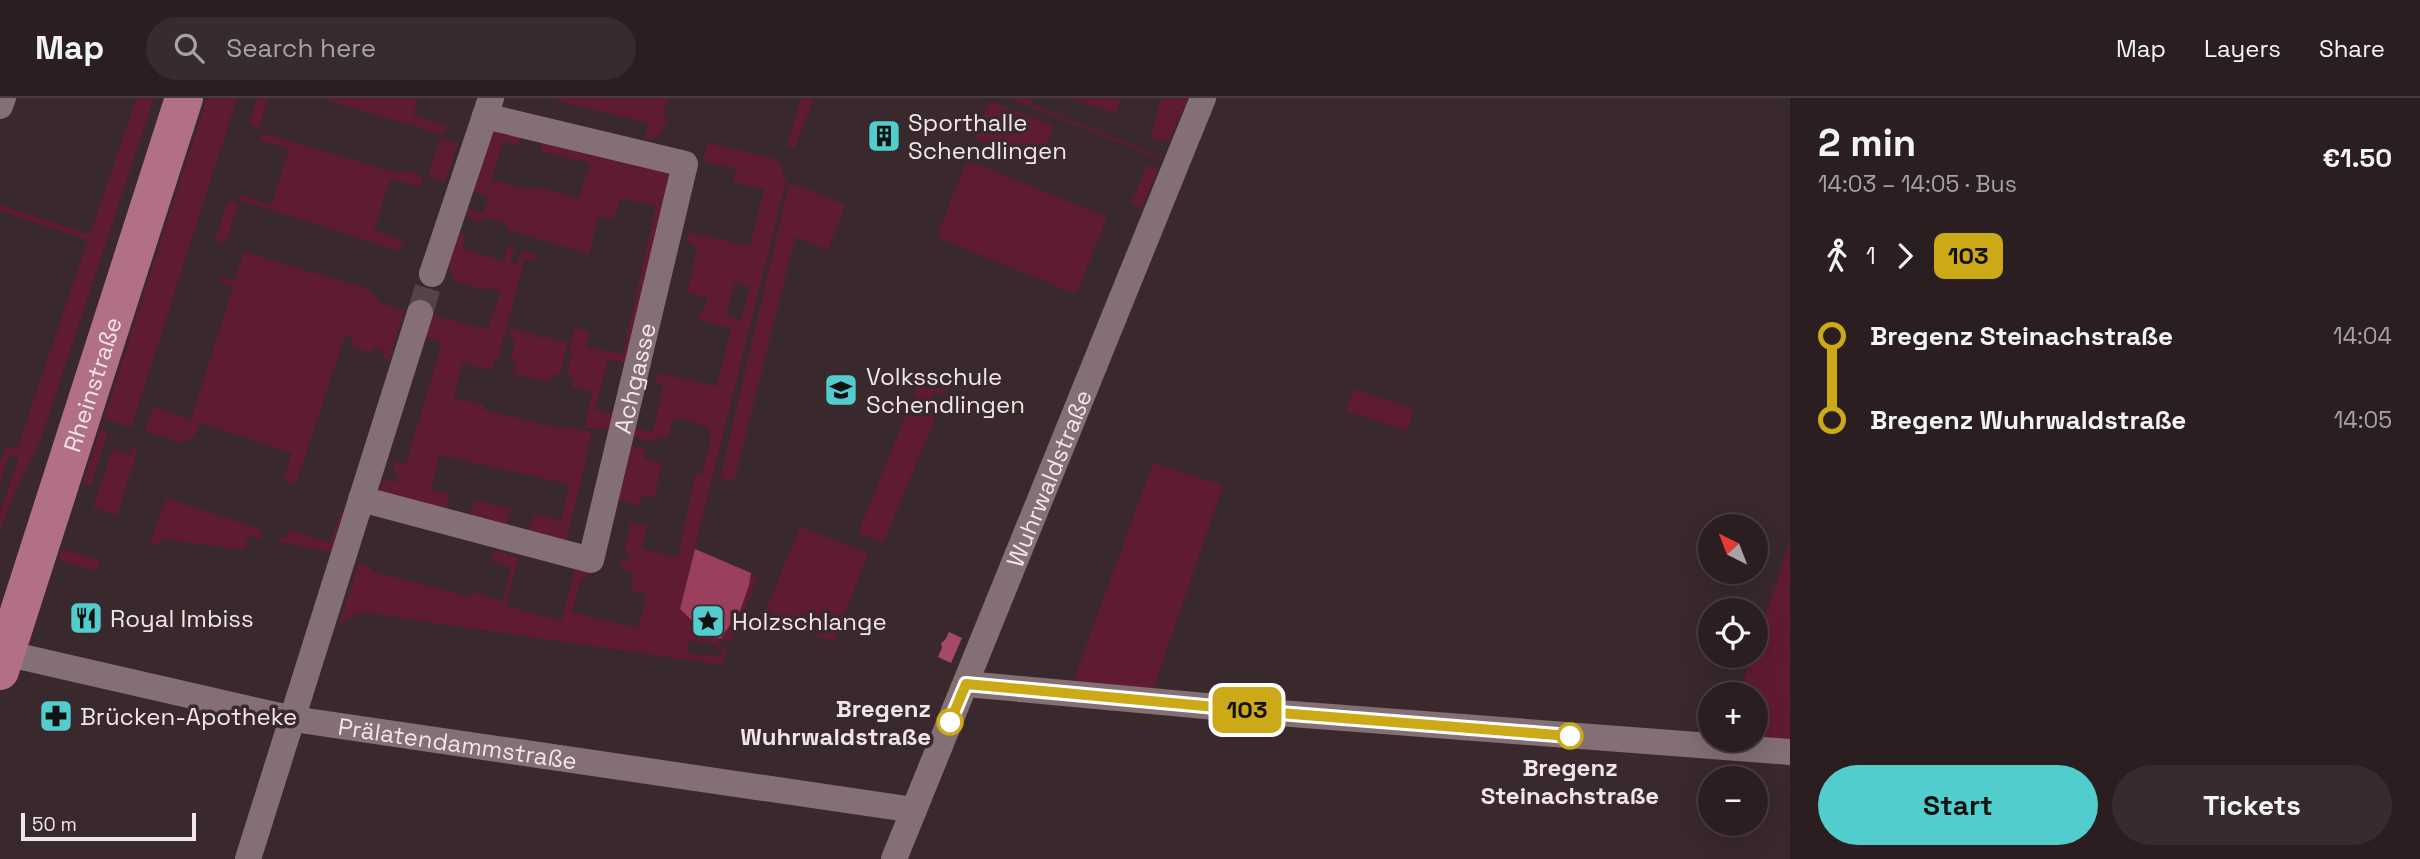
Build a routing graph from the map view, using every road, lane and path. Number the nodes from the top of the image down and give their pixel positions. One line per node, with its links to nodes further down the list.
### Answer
1 (184, 98): 7 (main road, Rheinstraße)
2 (1203, 98): 8 (street, Wuhrwaldstraße)
3 (488, 107): 4 (street, Achgasse); 6 (street, Achgasse)
4 (432, 274)
5 (419, 313): 6 (street)
6 (361, 499): 9 (street)
7 (2, 659): 9 (street, Prälatendammstraße)
8 (966, 684): 10 (street); 11 (street, Wuhrwaldstraße)
9 (293, 719): 11 (street, Prälatendammstraße); 12 (street)
10 (1790, 752)
11 (914, 810): 13 (street, Wuhrwaldstraße)
12 (248, 859)
13 (894, 859)

